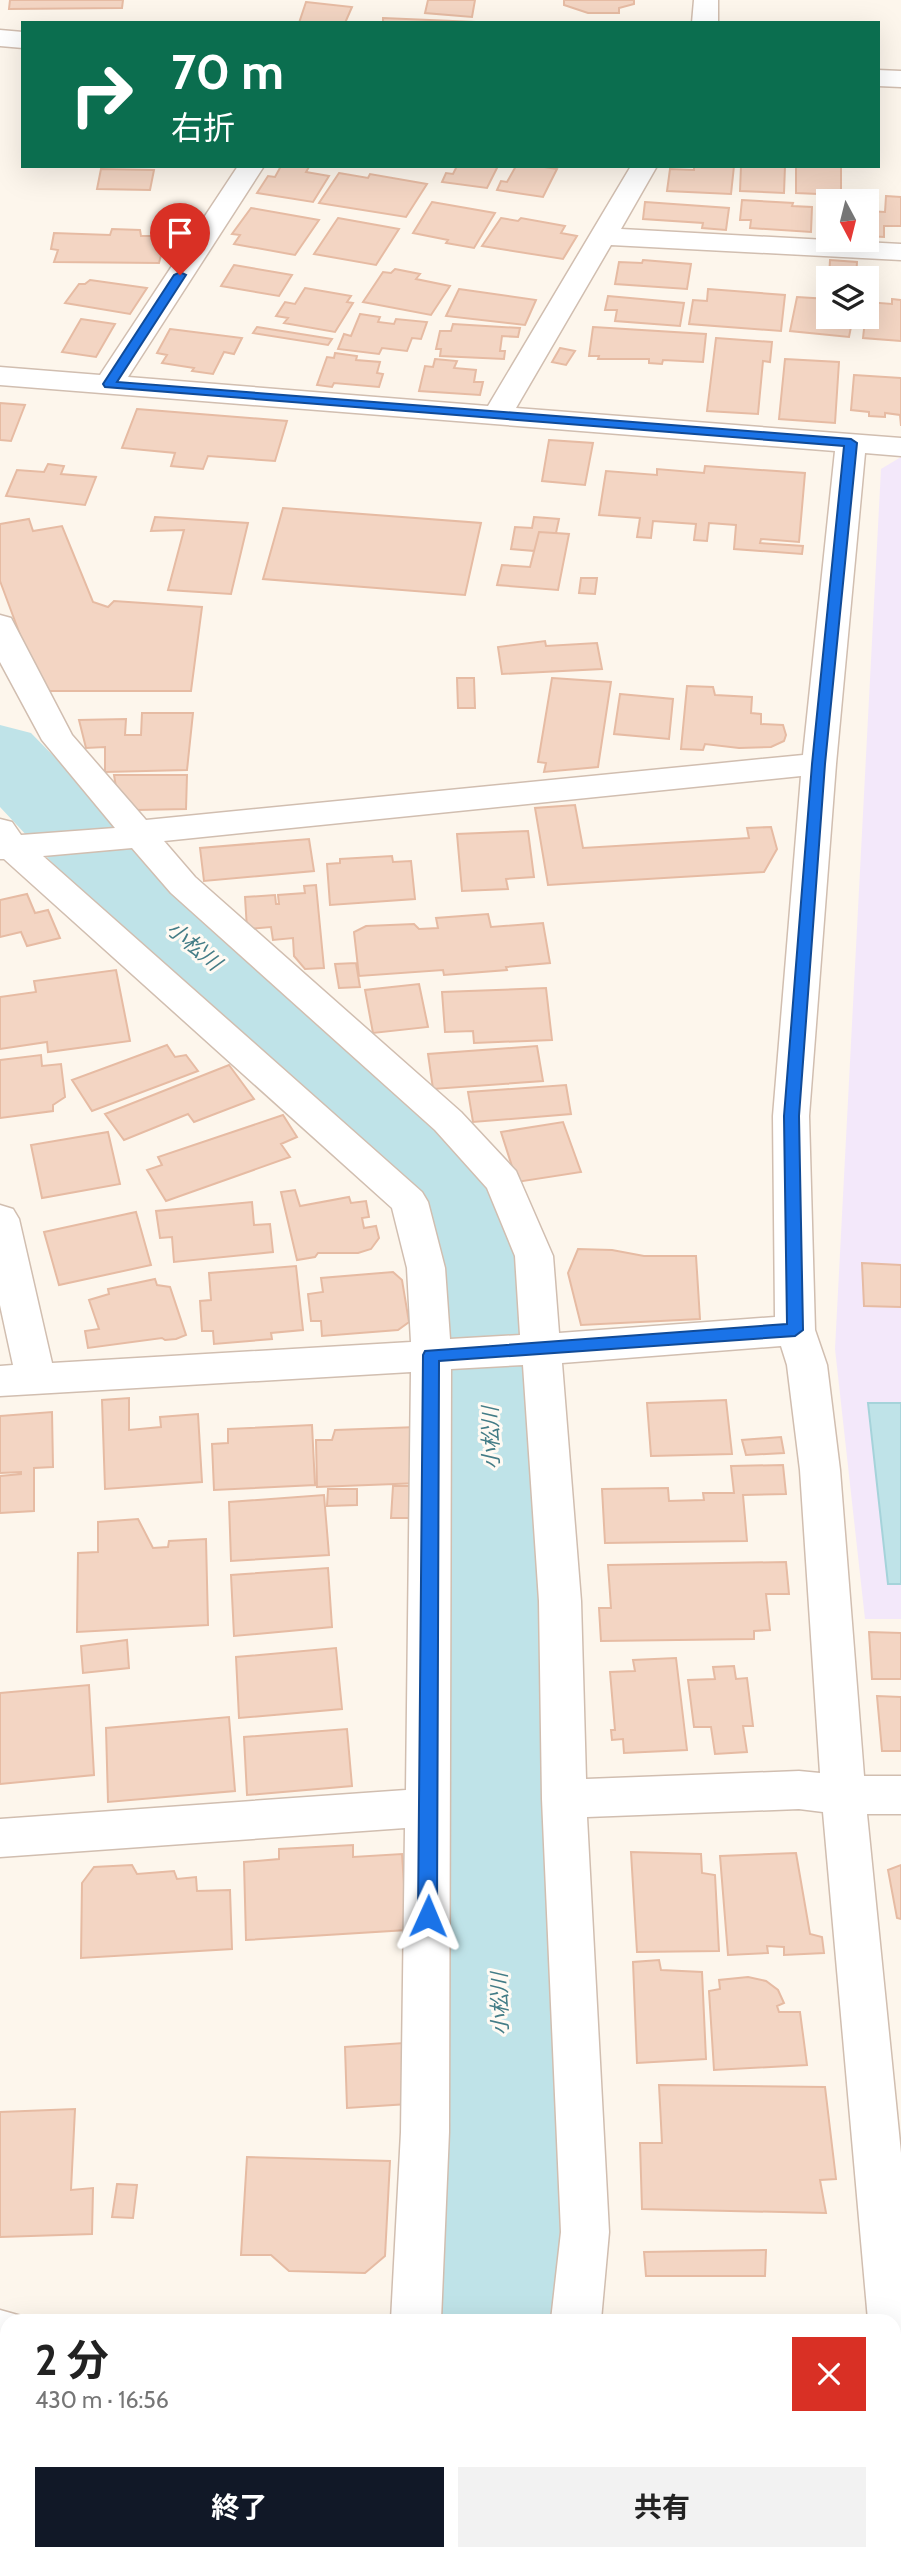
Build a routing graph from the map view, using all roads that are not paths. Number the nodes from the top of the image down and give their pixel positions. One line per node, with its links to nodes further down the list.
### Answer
1 (706, 0): 2 (street)
2 (705, 21)
3 (0, 38): 4 (street)
4 (21, 40)
5 (880, 78): 6 (street)
6 (901, 79)
7 (250, 168): 12 (street)
8 (643, 168): 9 (street)
9 (603, 236): 10 (street); 13 (street)
10 (901, 252)
11 (0, 376): 12 (street)
12 (109, 384): 13 (street)
13 (497, 416): 14 (street)
14 (851, 443): 15 (street); 17 (street)
15 (901, 447)
16 (0, 625): 18 (street)
17 (819, 764): 18 (street); 21 (street)
18 (132, 835): 19 (street); 22 (street)
19 (4, 842): 23 (street)
20 (0, 1219): 24 (street)
21 (795, 1330): 22 (street); 25 (street)
22 (541, 1349): 23 (street); 27 (street)
23 (431, 1355): 24 (street); 28 (street)
24 (18, 1379)
25 (843, 1795): 26 (street); 27 (street); 32 (street)
26 (901, 1795)
27 (564, 1799): 31 (street)
28 (429, 1807): 29 (street); 30 (street)
29 (0, 1838)
30 (416, 2314)
31 (577, 2314)
32 (892, 2314)

